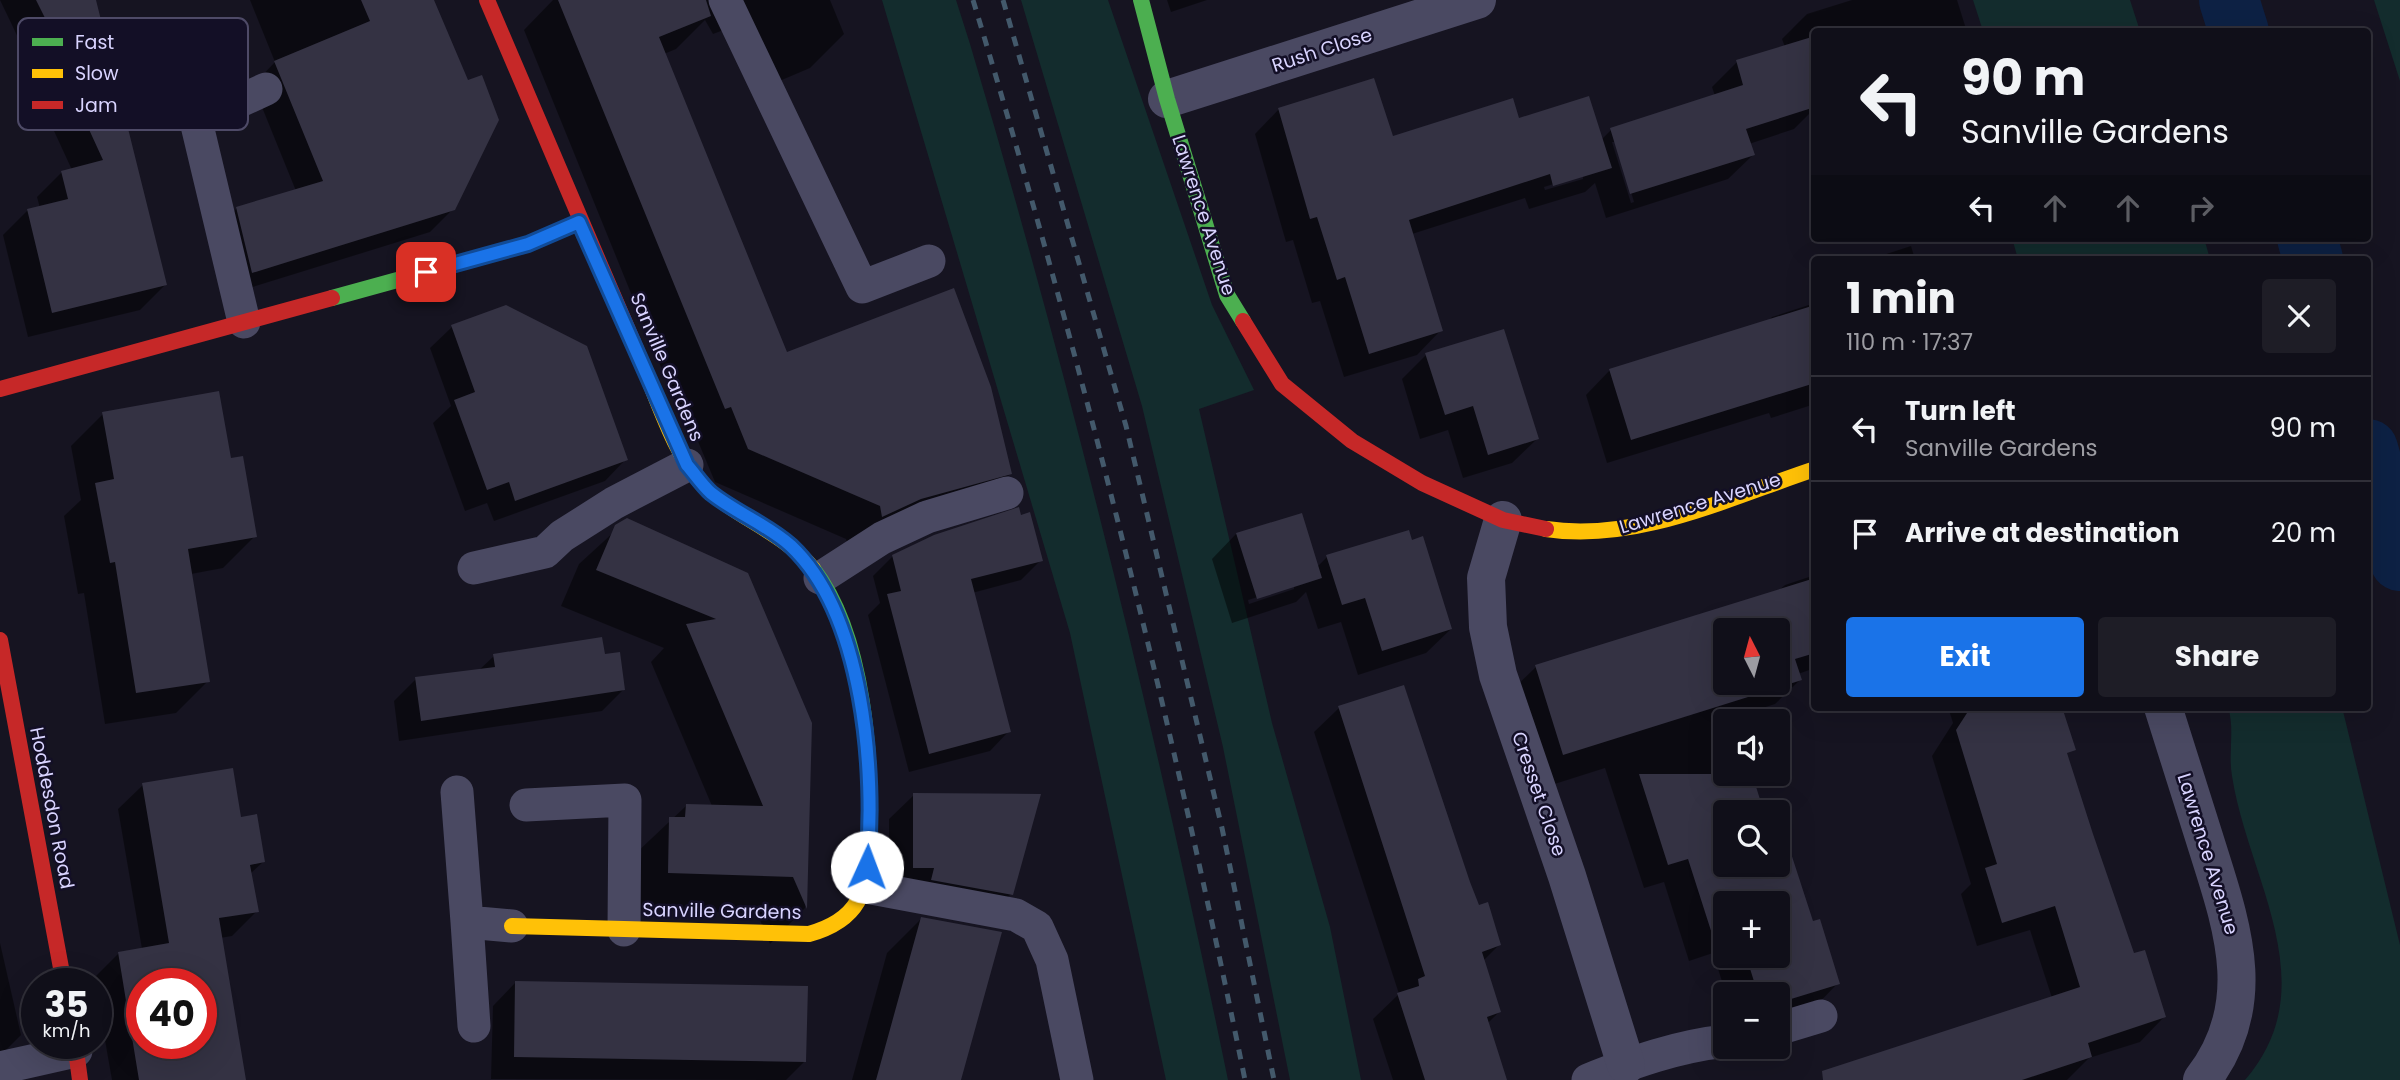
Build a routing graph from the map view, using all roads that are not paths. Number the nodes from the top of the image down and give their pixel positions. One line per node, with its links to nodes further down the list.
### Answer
1 (487, 0): 9 (street, Sanville Gardens)
2 (726, 0): 10 (lane)
3 (1140, 0): 7 (street, Lawrence Avenue)
4 (1477, 0): 7 (street, Rush Close)
5 (266, 89): 6 (lane)
6 (248, 97)
7 (1167, 99): 16 (street, Lawrence Avenue)
8 (197, 130): 11 (lane)
9 (579, 222): 11 (street); 13 (street, Sanville Gardens)
10 (929, 261)
11 (244, 322): 12 (street)
12 (0, 389)
13 (687, 465): 17 (lane); 18 (street, Sanville Gardens)
14 (1811, 469): 16 (street, Lawrence Avenue)
15 (1006, 493): 18 (lane)
16 (1503, 520): 33 (street, Cresset Close)
17 (474, 568)
18 (820, 578): 23 (street, Sanville Gardens)
19 (0, 640): 27 (street, Hoddesdon Road)
20 (2164, 711): 37 (street, Lawrence Avenue)
21 (457, 792): 24 (lane)
22 (526, 805): 26 (lane)
23 (866, 887): 26 (street, Sanville Gardens); 35 (lane)
24 (467, 922): 25 (lane); 30 (lane)
25 (512, 926): 26 (street, Sanville Gardens)
26 (624, 930)
27 (61, 968)
28 (1821, 1016): 29 (lane)
29 (1790, 1025)
30 (474, 1026)
31 (1713, 1042): 33 (lane)
32 (69, 1059): 34 (lane)
33 (1626, 1065): 36 (lane)
34 (0, 1068)
35 (1077, 1080)
36 (1588, 1080)
37 (2202, 1080)

